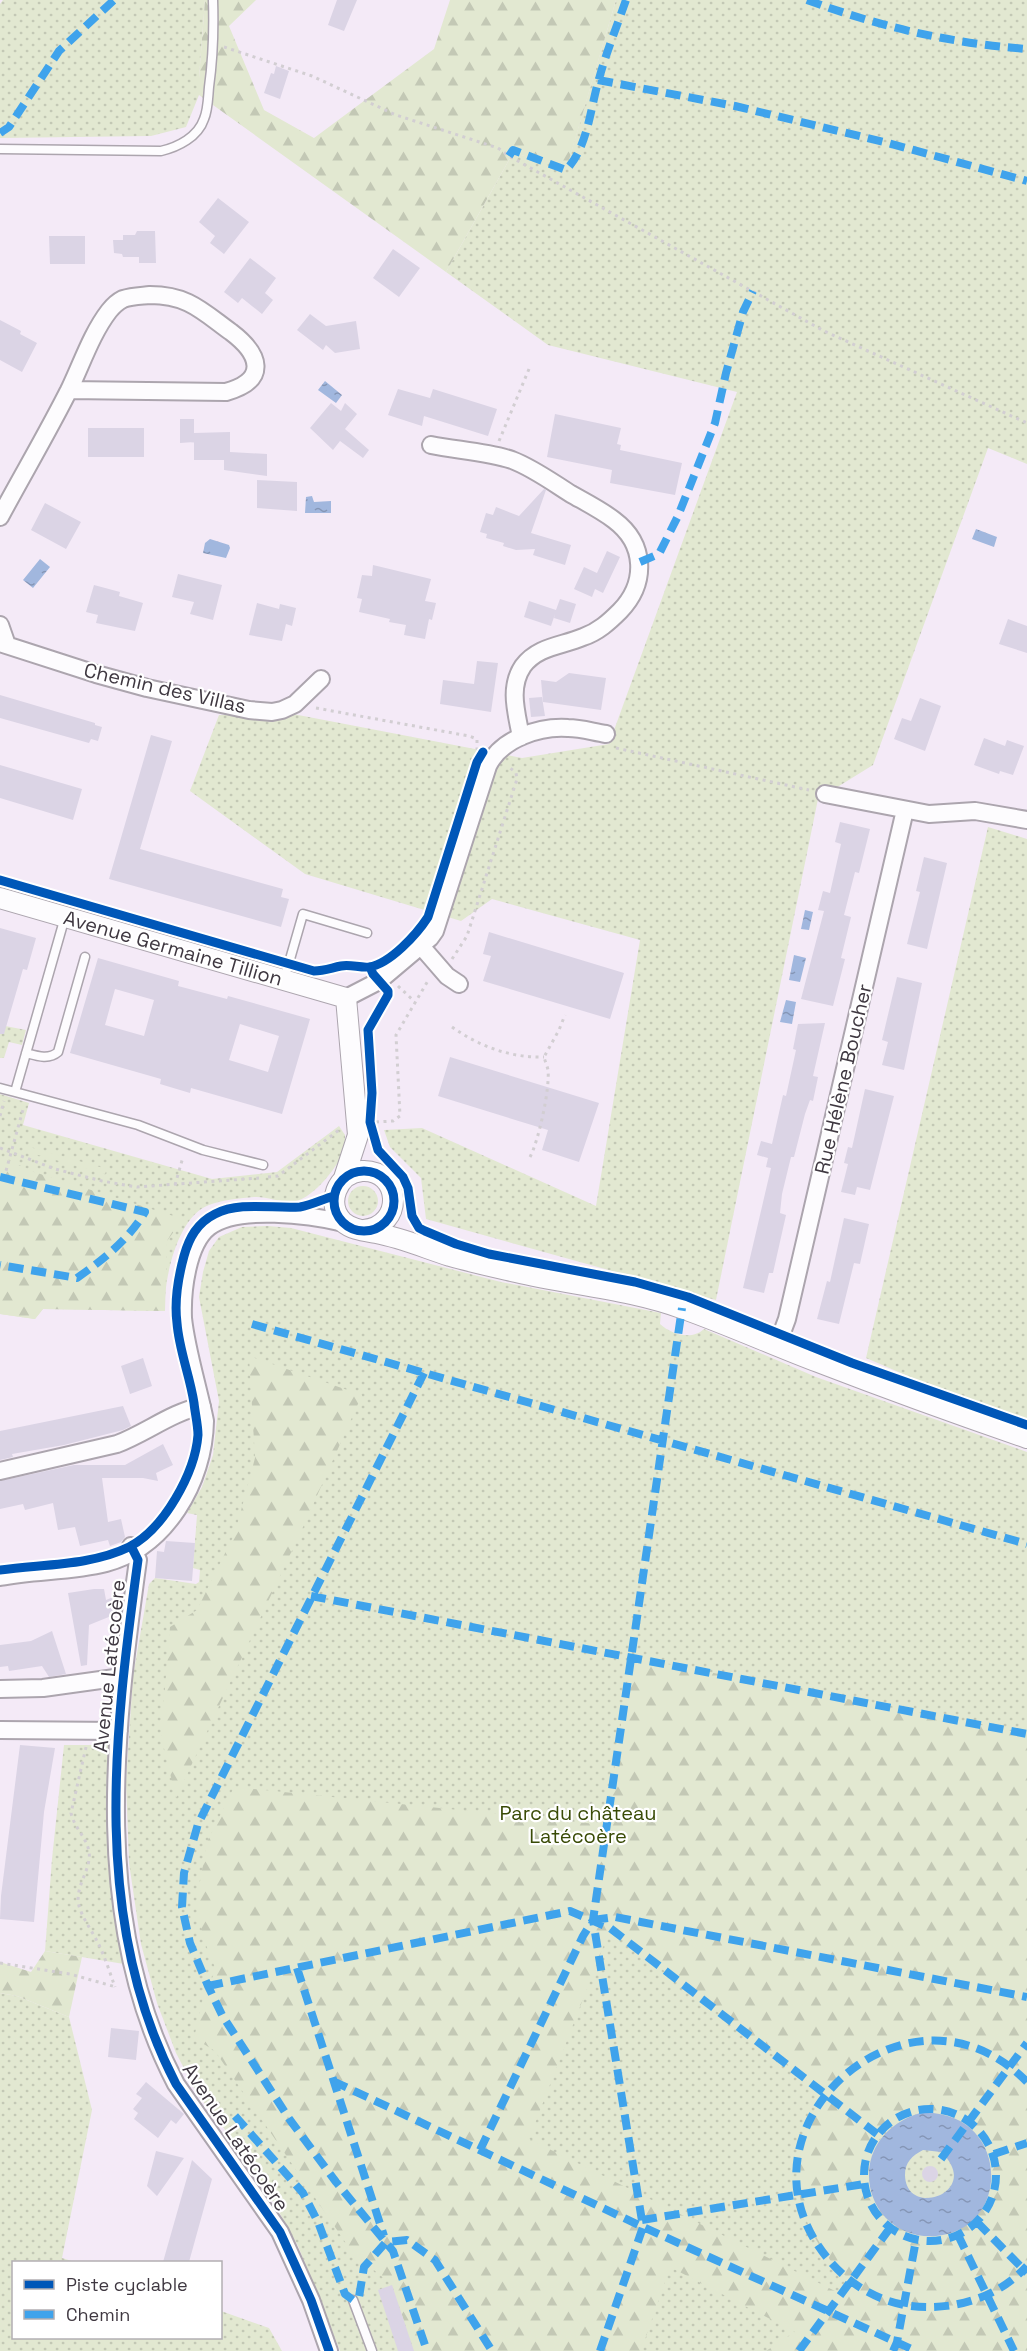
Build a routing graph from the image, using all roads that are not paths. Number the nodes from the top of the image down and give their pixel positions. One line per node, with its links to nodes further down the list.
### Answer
1 (213, 0): 2 (lane)
2 (0, 149)
3 (69, 390): 3 (street); 5 (street)
4 (431, 445): 9 (street)
5 (0, 517)
6 (0, 626): 7 (street)
7 (4, 644): 8 (street, Chemin des Villas)
8 (321, 679)
9 (521, 737): 10 (street); 17 (street)
10 (607, 740)
11 (825, 794): 12 (street)
12 (905, 810): 13 (street); 33 (street, Rue Hélène Boucher)
13 (1027, 820)
14 (0, 898): 15 (street, Avenue Germaine Tillion)
15 (65, 917): 19 (street, Avenue Germaine Tillion); 22 (lane)
16 (367, 933): 19 (lane)
17 (421, 946): 20 (street); 21 (street)
18 (85, 957): 22 (lane)
19 (284, 980): 21 (street, Avenue Germaine Tillion)
20 (459, 984)
21 (346, 998): 25 (street)
22 (26, 1053): 24 (lane)
23 (0, 1088): 24 (lane)
24 (15, 1092): 26 (lane)
25 (364, 1123): 27 (street); 28 (street)
26 (263, 1165)
27 (378, 1175): 28 (street); 29 (street)
28 (344, 1178): 30 (street)
29 (394, 1202): 31 (street); 32 (street)
30 (344, 1223): 31 (street); 34 (street)
31 (364, 1230): 32 (street)
32 (415, 1243): 33 (street)
33 (777, 1346): 35 (street)
34 (202, 1406): 36 (street); 37 (street)
35 (1027, 1438)
36 (0, 1470)
37 (133, 1549): 38 (street); 39 (street, Avenue Latécoère)
38 (0, 1577)
39 (122, 1677): 40 (street); 42 (street, Avenue Latécoère)
40 (0, 1689)
41 (0, 1730): 42 (street)
42 (119, 1731): 44 (street, Avenue Latécoère)
43 (353, 2300): 45 (lane)
44 (329, 2351)
45 (372, 2351)

